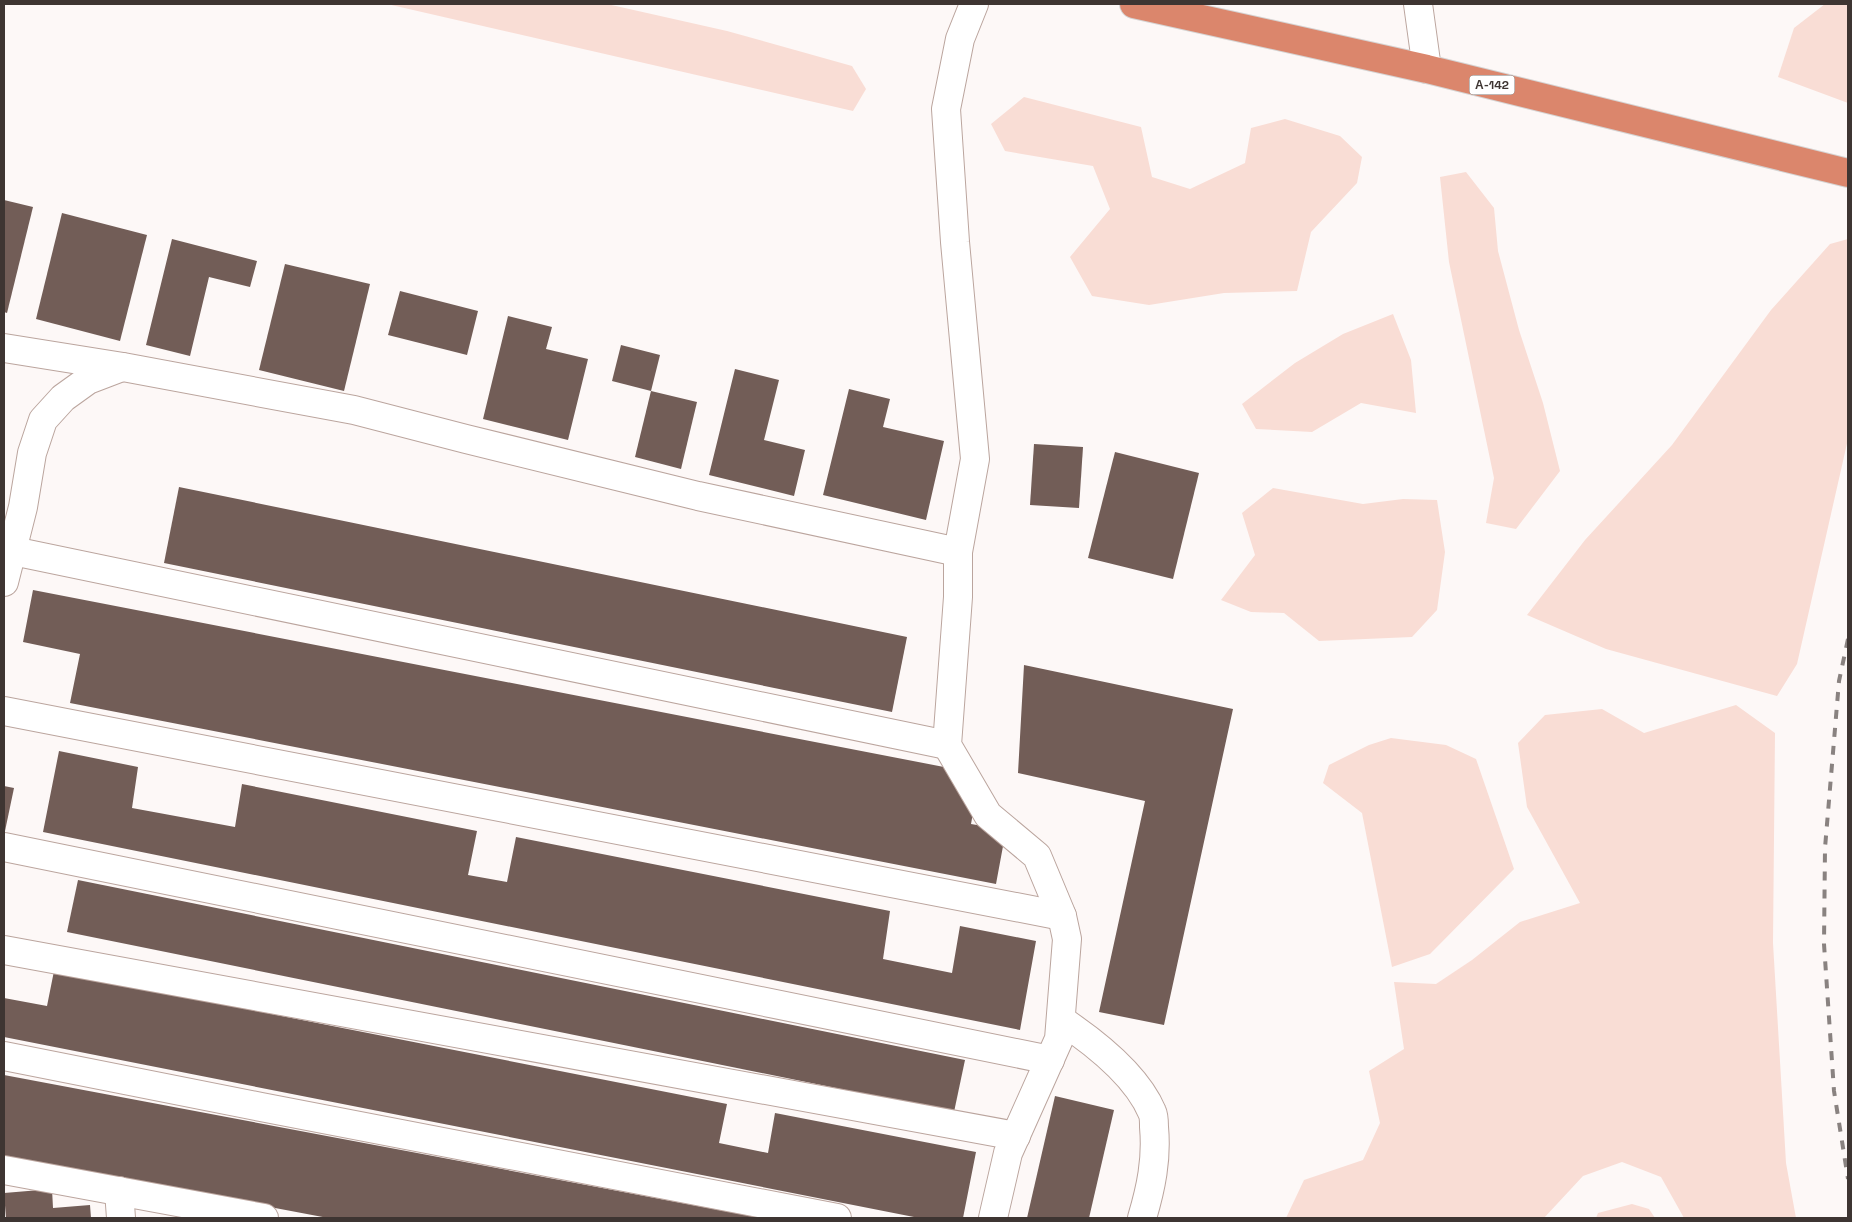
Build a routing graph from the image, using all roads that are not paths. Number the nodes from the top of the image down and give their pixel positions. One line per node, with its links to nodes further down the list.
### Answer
1 (974, 4): 9 (lane)
2 (1134, 4): 4 (highway, А-142)
3 (1418, 4): 4 (lane)
4 (1427, 69): 5 (highway, А-142)
5 (1848, 173)
6 (4, 348): 7 (lane)
7 (123, 367): 8 (lane); 9 (lane)
8 (13, 551): 10 (lane); 12 (lane)
9 (958, 552): 12 (lane)
10 (4, 582)
11 (4, 710): 14 (lane)
12 (947, 745): 14 (lane)
13 (4, 847): 18 (lane)
14 (1062, 916): 16 (lane)
15 (4, 950): 19 (lane)
16 (1061, 1020): 18 (lane); 26 (lane)
17 (4, 1056): 24 (lane)
18 (1050, 1060): 19 (lane)
19 (1016, 1136): 25 (lane)
20 (4, 1170): 21 (lane)
21 (119, 1191): 22 (lane); 23 (lane)
22 (254, 1217)
23 (121, 1218)
24 (837, 1218)
25 (992, 1218)
26 (1142, 1218)

